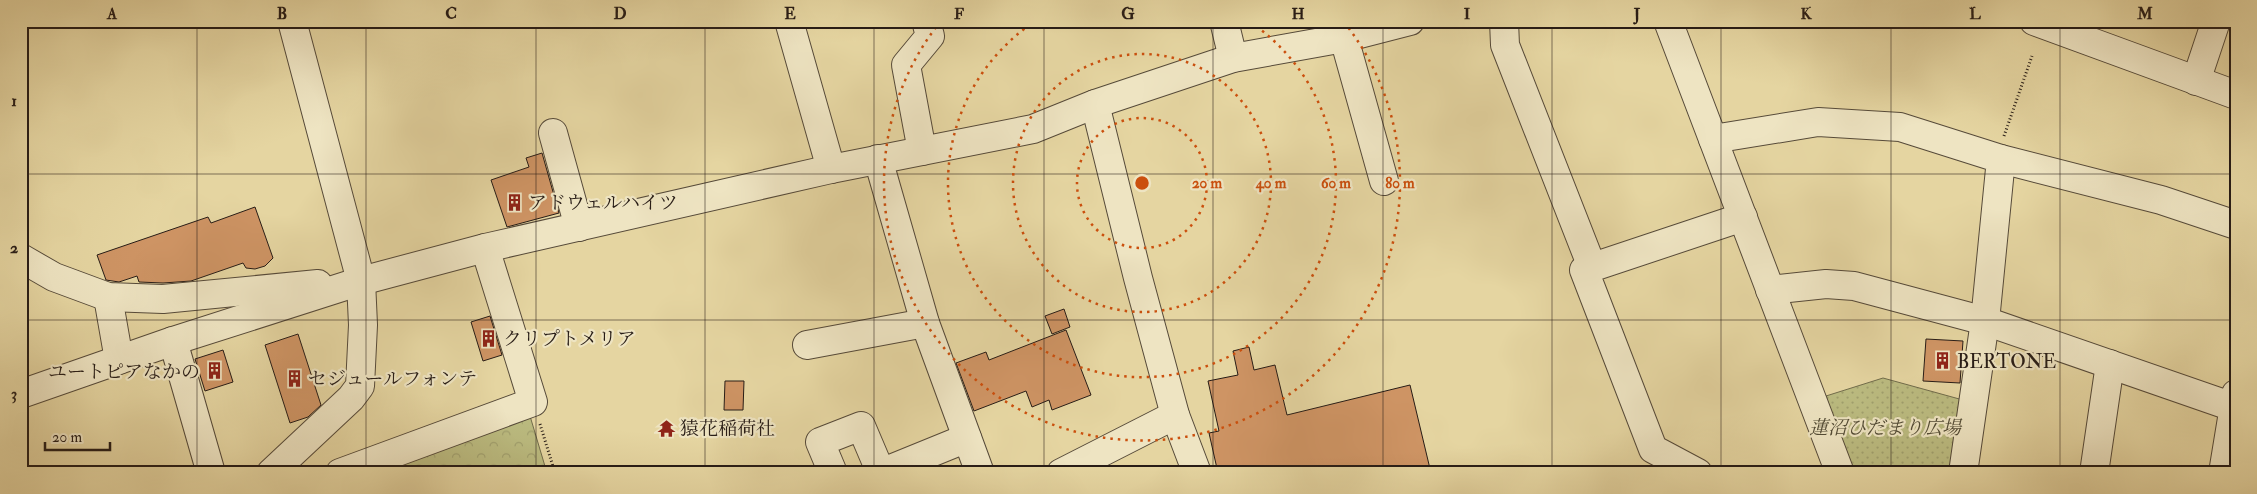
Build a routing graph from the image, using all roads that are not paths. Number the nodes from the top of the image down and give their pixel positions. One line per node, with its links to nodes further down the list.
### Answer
1 (292, 21): 28 (street)
2 (790, 21): 20 (street)
3 (926, 21): 17 (street)
4 (1224, 21): 11 (street)
5 (1410, 21): 10 (street)
6 (1504, 21): 27 (street)
7 (1668, 21): 16 (street)
8 (2034, 21): 12 (street)
9 (2216, 21): 12 (street)
10 (1344, 38): 11 (street); 21 (street)
11 (1233, 58): 14 (street)
12 (2196, 81): 13 (street)
13 (2236, 95)
14 (1095, 104): 17 (street); 39 (street)
15 (553, 133): 24 (street)
16 (1713, 139): 18 (street); 22 (street)
17 (922, 151): 19 (street)
18 (1999, 158): 23 (street); 31 (street)
19 (878, 159): 20 (street); 32 (street)
20 (831, 169): 24 (street)
21 (1384, 181)
22 (1743, 217): 27 (street); 29 (street)
23 (2236, 225)
24 (579, 227): 25 (street)
25 (485, 248): 28 (street); 43 (street)
26 (21, 258): 30 (street)
27 (1592, 267): 48 (street)
28 (361, 281): 30 (street); 33 (street); 42 (street)
29 (1770, 290): 31 (street); 49 (street)
30 (108, 297): 35 (street)
31 (1985, 321): 36 (street); 50 (street)
32 (925, 323): 34 (street); 40 (street)
33 (173, 341): 35 (street); 41 (street)
34 (806, 345)
35 (119, 360): 37 (street)
36 (2110, 364): 38 (street); 51 (street)
37 (21, 394)
38 (2235, 403): 52 (street)
39 (1175, 415): 46 (street); 47 (street)
40 (967, 438): 44 (street); 45 (street)
41 (211, 473)
42 (271, 473)
43 (340, 473)
44 (833, 473)
45 (980, 473)
46 (1061, 473)
47 (1197, 473)
48 (1698, 473)
49 (1840, 473)
50 (1963, 473)
51 (2094, 473)
52 (2224, 473)

